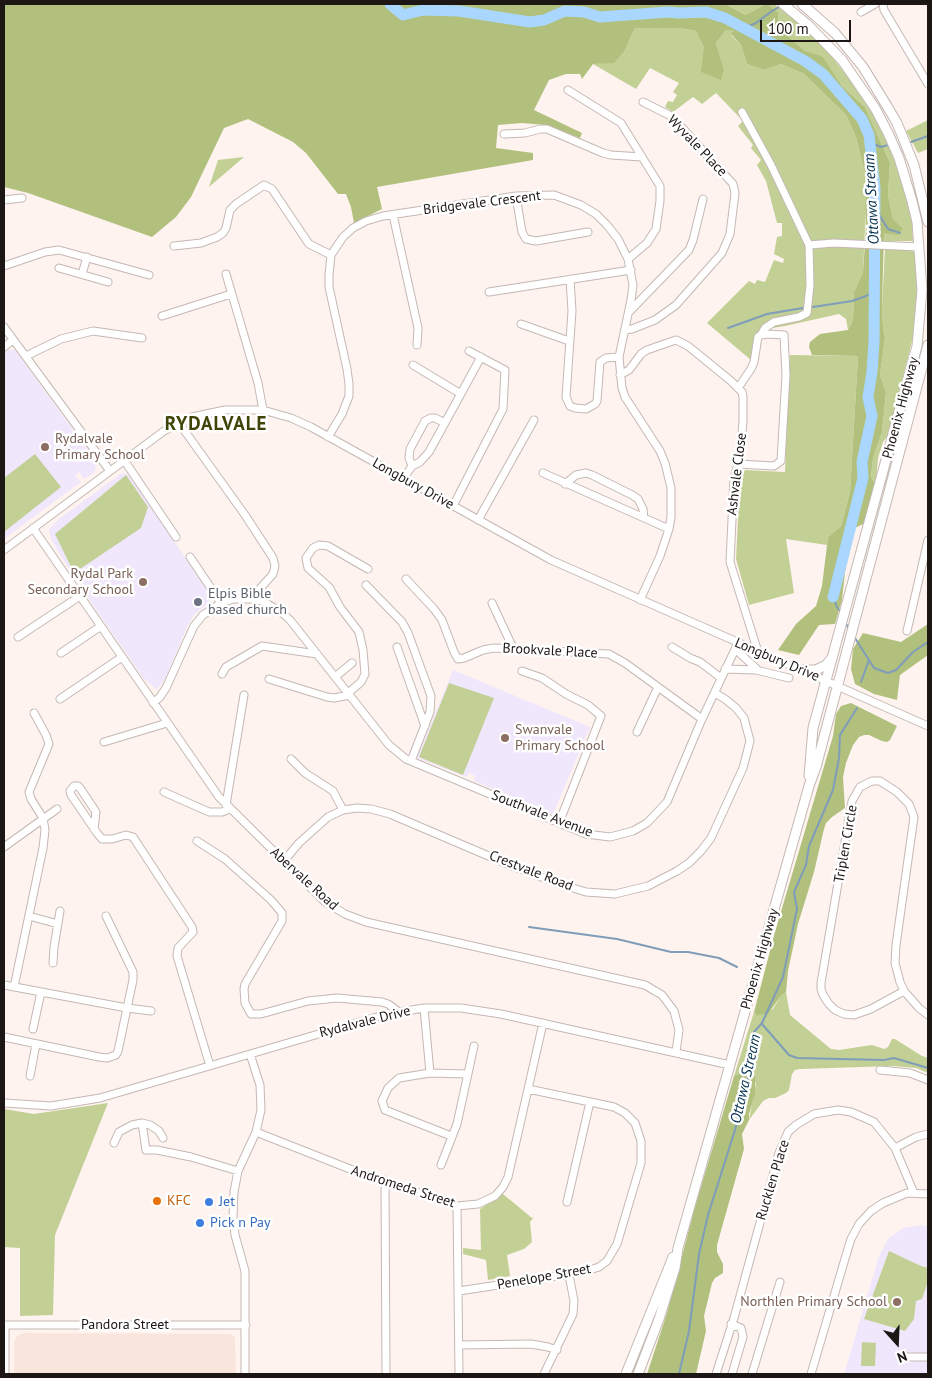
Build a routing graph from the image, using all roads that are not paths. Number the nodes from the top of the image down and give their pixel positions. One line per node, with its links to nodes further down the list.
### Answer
1 (783, 4): 21 (main road, Phoenix Highway)
2 (802, 4): 17 (main road)
3 (875, 4): 5 (street)
4 (882, 4): 6 (street)
5 (861, 12)
6 (928, 84)
7 (568, 90): 11 (street)
8 (643, 102): 39 (street, Wyvale Place)
9 (742, 112): 20 (street)
10 (504, 134): 11 (street)
11 (642, 157): 24 (street)
12 (516, 196): 16 (street, Bridgevale Crescent); 18 (street); 24 (street, Bridgevale Crescent)
13 (22, 198): 15 (street)
14 (703, 199): 35 (street)
15 (4, 200)
16 (392, 215): 22 (street, Bridgevale Crescent); 44 (street)
17 (928, 222)
18 (588, 232)
19 (174, 246): 22 (street)
20 (809, 246): 21 (street); 40 (street)
21 (919, 247): 95 (main road, Phoenix Highway)
22 (331, 255): 59 (street)
23 (87, 257): 25 (street); 28 (street); 30 (street)
24 (628, 259): 27 (street, Bridgevale Crescent)
25 (4, 266)
26 (59, 268): 28 (street)
27 (631, 270): 31 (street); 35 (street, Bridgevale Crescent)
28 (82, 274): 32 (street)
29 (226, 274): 34 (street)
30 (150, 275)
31 (570, 280): 33 (street); 43 (street)
32 (108, 282)
33 (489, 292)
34 (232, 294): 36 (street); 55 (street)
35 (629, 312): 39 (street, Bridgevale Crescent)
36 (162, 316)
37 (521, 324): 43 (street)
38 (4, 327): 42 (street)
39 (625, 330): 49 (street, Bridgevale Crescent)
40 (761, 335): 53 (street); 61 (street)
41 (142, 338): 48 (street)
42 (14, 340): 46 (street); 48 (street)
43 (569, 341): 49 (street)
44 (417, 345)
45 (928, 345): 108 (main road, Phoenix Highway)
46 (4, 347)
47 (469, 351): 50 (street)
48 (26, 356): 63 (street)
49 (618, 356): 52 (street, Bridgevale Crescent)
50 (481, 357): 54 (street); 67 (street)
51 (413, 365): 54 (street)
52 (620, 375): 53 (street); 71 (street, Bridgevale Crescent)
53 (738, 388): 61 (street, Ashvale Close)
54 (461, 394): 58 (street)
55 (263, 410): 57 (street, Longbury Drive); 59 (street, Longbury Drive)
56 (534, 420): 69 (street)
57 (179, 423): 60 (street, Longbury Drive); 81 (street)
58 (445, 423): 62 (street); 62 (street)
59 (328, 437): 65 (street, Longbury Drive)
60 (124, 460): 63 (street, Longbury Drive); 72 (street)
61 (738, 464): 92 (street, Ashvale Close)
62 (412, 466): 65 (street)
63 (110, 471): 70 (street, Longbury Drive)
64 (543, 473): 66 (street)
65 (403, 479): 67 (street, Longbury Drive)
66 (565, 484): 68 (street); 68 (street)
67 (453, 506): 69 (street, Longbury Drive)
68 (644, 518): 71 (street)
69 (478, 520): 82 (street, Longbury Drive)
70 (33, 528): 74 (street, Longbury Drive); 80 (street, Abervale Road)
71 (669, 530): 82 (street, Bridgevale Crescent)
72 (176, 537)
73 (928, 540): 76 (street)
74 (4, 550)
75 (190, 557): 83 (street)
76 (926, 560): 86 (street)
77 (368, 568): 111 (street)
78 (406, 579): 91 (street, Brookvale Place)
79 (366, 585): 118 (street)
80 (80, 596): 85 (street, Abervale Road); 87 (street)
81 (252, 599): 83 (street, Southvale Avenue); 94 (street, Southvale Avenue)
82 (640, 600): 88 (street, Longbury Drive)
83 (221, 603): 114 (street, Southvale Avenue)
84 (492, 603): 91 (street)
85 (101, 626): 93 (street); 96 (street, Abervale Road)
86 (907, 631)
87 (18, 637)
88 (736, 646): 92 (street, Longbury Drive); 98 (street, Southvale Avenue); 99 (street)
89 (397, 647): 118 (street)
90 (672, 647): 104 (street)
91 (513, 648): 109 (street, Brookvale Place)
92 (758, 652): 100 (street, Longbury Drive)
93 (61, 653)
94 (317, 654): 102 (street); 103 (street, Southvale Avenue)
95 (834, 655): 100 (main road); 107 (main road, Phoenix Highway)
96 (122, 657): 113 (street); 114 (street, Abervale Road)
97 (352, 663): 103 (street)
98 (725, 669): 99 (street); 104 (street, Southvale Avenue)
99 (758, 670): 105 (street)
100 (800, 670): 107 (street, Longbury Drive)
101 (522, 671): 130 (street)
102 (222, 674)
103 (335, 677): 111 (street, Southvale Avenue)
104 (721, 678): 110 (street, Southvale Avenue)
105 (789, 678)
106 (269, 680): 111 (street)
107 (826, 681): 108 (street, Longbury Drive); 124 (main road, Phoenix Highway)
108 (837, 686): 119 (street, Longbury Drive); 124 (main road, Phoenix Highway)
109 (658, 687): 116 (street, Brookvale Place); 120 (street)
110 (715, 693): 116 (street, Southvale Avenue); 128 (street, Crestvale Road)
111 (349, 694): 123 (street, Southvale Avenue)
112 (244, 695): 126 (street)
113 (60, 699)
114 (153, 703): 117 (street, Abervale Road)
115 (34, 713): 129 (street)
116 (702, 719): 130 (street, Southvale Avenue)
117 (167, 723): 121 (street); 126 (street, Abervale Road)
118 (425, 726): 123 (street)
119 (928, 726)
120 (637, 732)
121 (104, 742)
122 (291, 759): 128 (street)
123 (411, 761): 130 (street, Southvale Avenue)
124 (809, 786): 158 (main road, Phoenix Highway)
125 (164, 792): 126 (street)
126 (228, 807): 136 (street, Abervale Road)
127 (57, 809): 129 (street)
128 (343, 810): 136 (street, Crestvale Road)
129 (43, 818): 131 (street); 133 (street)
130 (559, 823)
131 (32, 825): 133 (street); 135 (street)
132 (94, 829): 132 (street); 159 (street)
133 (45, 830): 138 (street)
134 (197, 841): 149 (street)
135 (4, 847)
136 (283, 862): 156 (street, Abervale Road)
137 (60, 911): 140 (street)
138 (29, 916): 140 (street); 143 (street)
139 (106, 916): 146 (street)
140 (58, 924): 141 (street)
141 (53, 964)
142 (4, 985): 143 (street)
143 (14, 987): 145 (street)
144 (904, 991): 144 (street, Triplen Circle); 150 (street, Triplen Circle)
145 (41, 992): 146 (street); 152 (street)
146 (126, 1008): 148 (street); 154 (street)
147 (424, 1008): 149 (street, Rydalvale Drive); 151 (street, Rydalvale Drive); 161 (street)
148 (151, 1011)
149 (400, 1012): 157 (street, Rydalvale Drive)
150 (928, 1015)
151 (543, 1023): 156 (street, Rydalvale Drive); 165 (street, Andromeda Street)
152 (33, 1029)
153 (4, 1037): 154 (street)
154 (36, 1044): 163 (street)
155 (474, 1046): 162 (street)
156 (676, 1052): 158 (street, Rydalvale Drive)
157 (250, 1054): 159 (street, Rydalvale Drive); 169 (street)
158 (730, 1064): 182 (main road, Phoenix Highway)
159 (210, 1066): 167 (street, Rydalvale Drive)
160 (880, 1070): 164 (street)
161 (430, 1073): 162 (street); 171 (street)
162 (467, 1074): 171 (street)
163 (30, 1076)
164 (928, 1080)
165 (528, 1089): 166 (street, Penelope Street); 181 (street, Andromeda Street)
166 (590, 1102): 180 (street); 183 (street, Penelope Street)
167 (4, 1103)
168 (142, 1123): 172 (street); 173 (street); 176 (street)
169 (256, 1132): 176 (street); 177 (street, Andromeda Street)
170 (928, 1134): 174 (street)
171 (451, 1136): 175 (street)
172 (163, 1138)
173 (114, 1142)
174 (895, 1148): 178 (street, Rucklen Place); 186 (street, Rucklen Place)
175 (441, 1165)
176 (238, 1171): 188 (street)
177 (385, 1180): 181 (street, Andromeda Street); 195 (street)
178 (914, 1193): 179 (street); 203 (street)
179 (928, 1194)
180 (567, 1202)
181 (457, 1206): 185 (street)
182 (678, 1248): 198 (main road, Phoenix Highway); 199 (main road, Phoenix Highway)
183 (570, 1275): 185 (street, Penelope Street); 190 (street)
184 (780, 1282): 202 (street)
185 (459, 1292): 189 (street)
186 (731, 1324): 200 (street, Rucklen Place); 201 (street)
187 (5, 1325): 188 (street, Pandora Street); 193 (street)
188 (246, 1326): 194 (street)
189 (459, 1345): 190 (street); 196 (street)
190 (557, 1350): 197 (street)
191 (903, 1357): 192 (street)
192 (928, 1357)
193 (5, 1374)
194 (246, 1374)
195 (386, 1374)
196 (459, 1374)
197 (544, 1374)
198 (626, 1374)
199 (638, 1374)
200 (716, 1374)
201 (732, 1374)
202 (752, 1374)
203 (811, 1374)

